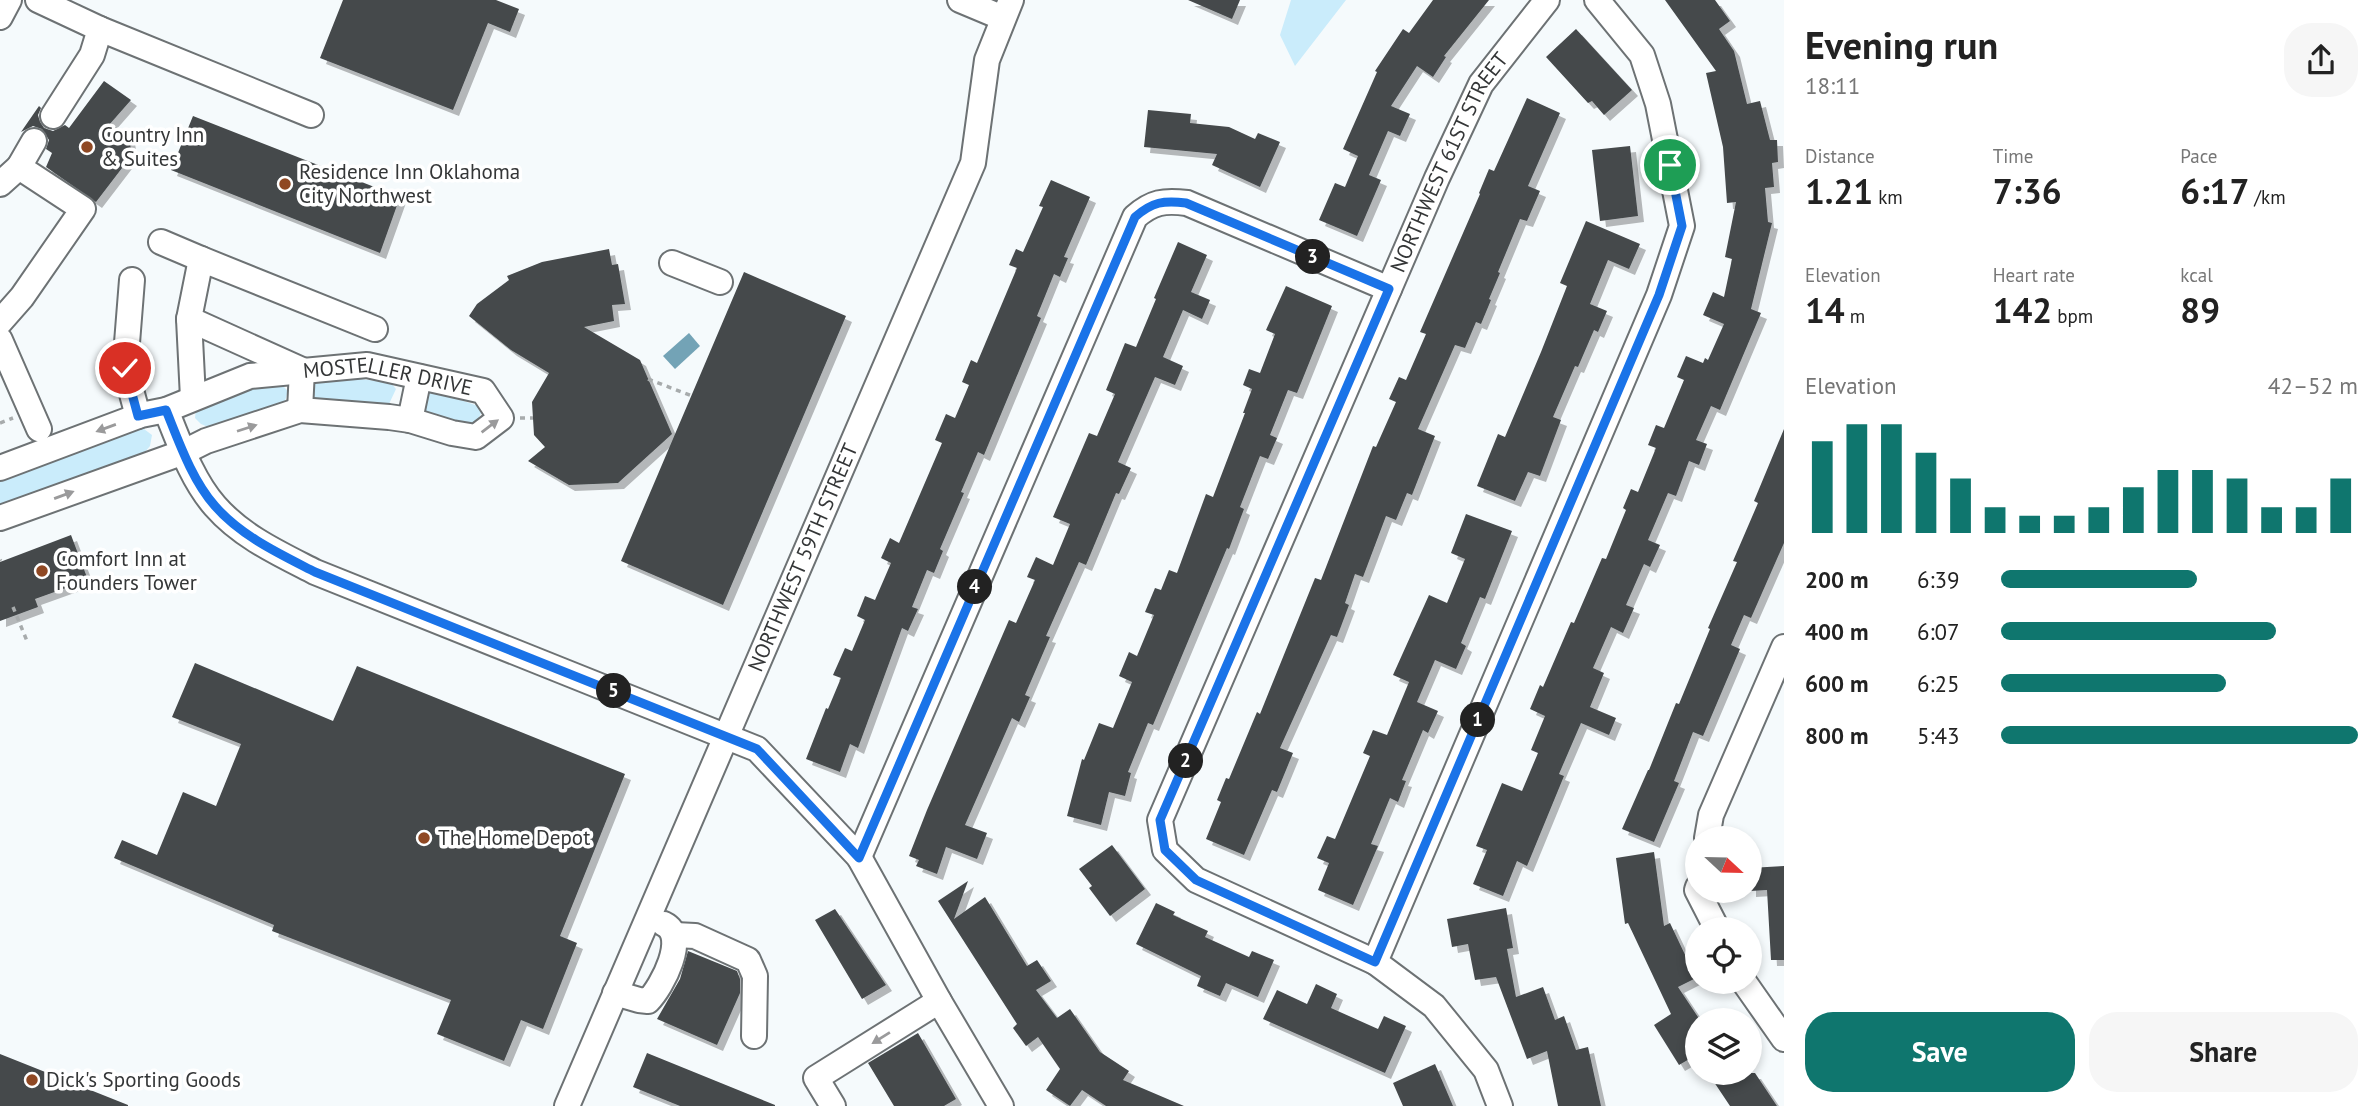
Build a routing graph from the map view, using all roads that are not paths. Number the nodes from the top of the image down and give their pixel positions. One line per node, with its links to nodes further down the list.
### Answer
1 (9, 0): 7 (street)
2 (38, 0): 8 (street)
3 (960, 0): 6 (street)
4 (1547, 0): 19 (street, NORTHWEST 61ST STREET)
5 (1597, 0): 41 (street)
6 (1007, 9): 36 (street, NORTHWEST 59TH STREET)
7 (0, 17)
8 (100, 29): 9 (street); 10 (street)
9 (311, 115)
10 (53, 116)
11 (34, 141): 12 (street)
12 (19, 167): 13 (street); 21 (street)
13 (0, 184)
14 (160, 242): 15 (street)
15 (201, 259): 20 (street); 22 (street)
16 (672, 263): 18 (street)
17 (132, 279): 29 (street)
18 (720, 282)
19 (1389, 289): 38 (street); 41 (street, NORTHWEST 61ST STREET)
20 (190, 319): 24 (street); 26 (street)
21 (0, 322)
22 (375, 329)
23 (0, 340): 31 (street)
24 (302, 370): 25 (street, MOSTELLER DRIVE); 26 (street, MOSTELLER DRIVE); 28 (street)
25 (419, 377): 30 (street); 30 (street, MOSTELLER DRIVE, one-way to 25)
26 (193, 398): 27 (street, MOSTELLER DRIVE)
27 (166, 410): 29 (street, MOSTELLER DRIVE); 32 (street)
28 (300, 410): 30 (street, MOSTELLER DRIVE); 32 (street, MOSTELLER DRIVE, one-way to 28)
29 (138, 416): 33 (street, MOSTELLER DRIVE, one-way to 33)
30 (410, 420)
31 (39, 429)
32 (184, 452): 34 (street, MOSTELLER DRIVE, one-way to 32); 36 (street)
33 (0, 468)
34 (0, 518)
35 (1784, 647): 37 (street)
36 (727, 737): 38 (street); 39 (street, NORTHWEST 59TH STREET)
37 (1709, 826)
38 (859, 858): 44 (street)
39 (648, 916): 40 (street); 42 (street, NORTHWEST 59TH STREET)
40 (675, 935): 42 (street); 45 (street)
41 (1375, 962): 50 (street, NORTHWEST 61ST STREET)
42 (615, 993): 48 (street, NORTHWEST 59TH STREET)
43 (1752, 994): 46 (street)
44 (939, 1001): 47 (street); 49 (street, one-way to 49)
45 (754, 1037)
46 (1784, 1039)
47 (993, 1103)
48 (567, 1106)
49 (833, 1106)
50 (1500, 1106)

